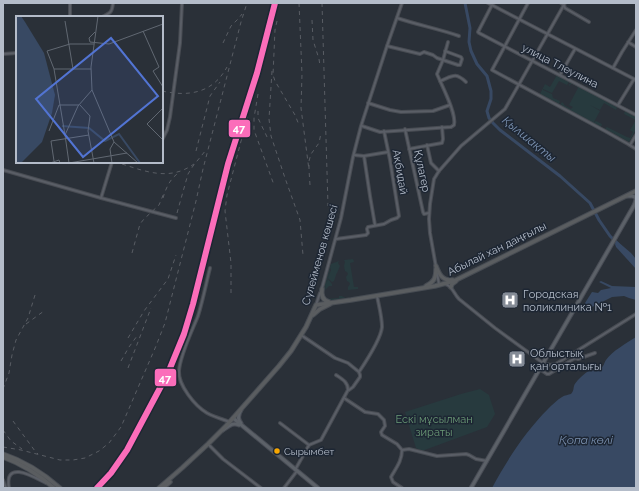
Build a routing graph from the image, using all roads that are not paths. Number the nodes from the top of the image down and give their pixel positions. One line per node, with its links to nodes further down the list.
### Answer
1 (70, 3): 10 (street)
2 (113, 3): 11 (street)
3 (182, 3): 44 (street)
4 (402, 3): 12 (street, Сүлейменов көшесі)
5 (488, 3): 8 (street)
6 (528, 3): 13 (street)
7 (561, 3): 9 (street)
8 (493, 4): 13 (street); 21 (street, улица Тлеулина)
9 (565, 4): 14 (street); 16 (street)
10 (70, 16)
11 (104, 16)
12 (397, 18): 17 (street); 20 (street, Сүлейменов көшесі)
13 (519, 19): 16 (street); 21 (street)
14 (589, 22)
15 (636, 30): 19 (street)
16 (547, 34): 23 (street); 28 (street)
17 (459, 36)
18 (448, 42): 24 (street)
19 (628, 42): 22 (street); 29 (street)
20 (387, 46): 27 (street); 35 (street, Сүлейменов көшесі)
21 (504, 47): 28 (street, улица Тлеулина); 34 (street)
22 (636, 47)
23 (575, 49): 29 (street); 30 (street)
24 (446, 51): 27 (street); 27 (street)
25 (16, 53): 26 (street)
26 (3, 54)
27 (443, 60): 32 (street)
28 (532, 61): 30 (street, улица Тлеулина); 34 (street)
29 (613, 68): 31 (street)
30 (560, 75): 37 (street, улица Тлеулина)
31 (635, 80): 37 (street)
32 (440, 81): 33 (street); 36 (street)
33 (466, 82)
34 (518, 85): 46 (street); 54 (street)
35 (368, 104): 36 (street); 39 (street, Сүлейменов көшесі)
36 (450, 105): 40 (street)
37 (618, 105): 38 (street, улица Тлеулина)
38 (636, 115)
39 (362, 126): 42 (street); 50 (street, Сүлейменов көшесі)
40 (442, 127): 41 (street); 45 (street)
41 (405, 129): 42 (street); 47 (street, Құлагер)
42 (384, 131): 49 (street, Ақбидай)
43 (636, 135): 46 (street)
44 (163, 138)
45 (427, 145): 47 (street); 54 (street)
46 (630, 146): 48 (street)
47 (409, 149): 59 (street, Құлагер)
48 (636, 149)
49 (388, 152): 51 (street); 61 (street, Ақбидай)
50 (354, 155): 51 (street); 62 (street, Сүлейменов көшесі)
51 (364, 156): 61 (street)
52 (112, 163): 57 (street)
53 (3, 170): 57 (street)
54 (439, 171): 59 (street)
55 (636, 190): 56 (highway)
56 (625, 196): 58 (main road); 65 (highway, Абылай хан даңғылы)
57 (101, 198): 60 (street)
58 (635, 203): 77 (main road)
59 (429, 213): 63 (street)
60 (176, 218)
61 (375, 226): 62 (street)
62 (336, 239): 69 (street, Сүлейменов көшесі)
63 (436, 266): 65 (highway); 66 (street); 68 (highway)
64 (210, 268): 85 (street)
65 (460, 278): 66 (highway, Абылай хан даңғылы); 67 (highway)
66 (441, 284): 67 (street); 68 (highway, Абылай хан даңғылы)
67 (451, 287): 77 (street)
68 (421, 288): 70 (highway, Абылай хан даңғылы)
69 (322, 289): 71 (highway); 72 (street, Сүлейменов көшесі)
70 (377, 296): 71 (highway, Абылай хан даңғылы); 79 (street)
71 (338, 302): 72 (highway, Абылай хан даңғылы); 74 (highway)
72 (316, 305): 74 (highway, Сүлейменов көшесі)
73 (636, 314): 77 (street)
74 (308, 323): 75 (highway, Сүлейменов көшесі)
75 (301, 335): 79 (street); 83 (highway, Сүлейменов көшесі)
76 (595, 353): 78 (street)
77 (543, 363): 78 (main road)
78 (540, 369): 94 (main road)
79 (359, 372): 81 (street)
80 (336, 375): 81 (street)
81 (348, 390): 82 (street)
82 (344, 398): 90 (street); 91 (street)
83 (244, 405): 84 (highway, Сүлейменов көшесі); 87 (main road)
84 (233, 418): 85 (highway, Сүлейменов көшесі); 87 (main road)
85 (230, 422): 88 (highway, Сүлейменов көшесі)
86 (280, 422): 90 (street)
87 (248, 430): 88 (main road); 95 (main road)
88 (217, 434): 89 (highway, Сүлейменов көшесі)
89 (208, 444): 96 (highway, Сүлейменов көшесі); 103 (street)
90 (309, 445): 95 (street)
91 (402, 450): 94 (street); 106 (street)
92 (3, 454): 100 (highway)
93 (3, 457): 98 (highway)
94 (487, 461): 107 (main road)
95 (296, 470): 104 (street); 105 (main road)
96 (175, 476): 101 (highway); 102 (highway)
97 (3, 480): 99 (street)
98 (53, 487): 99 (street)
99 (8, 488)
100 (60, 488)
101 (159, 488)
102 (163, 488)
103 (261, 488)
104 (284, 488)
105 (318, 488)
106 (402, 488)
107 (471, 488)

